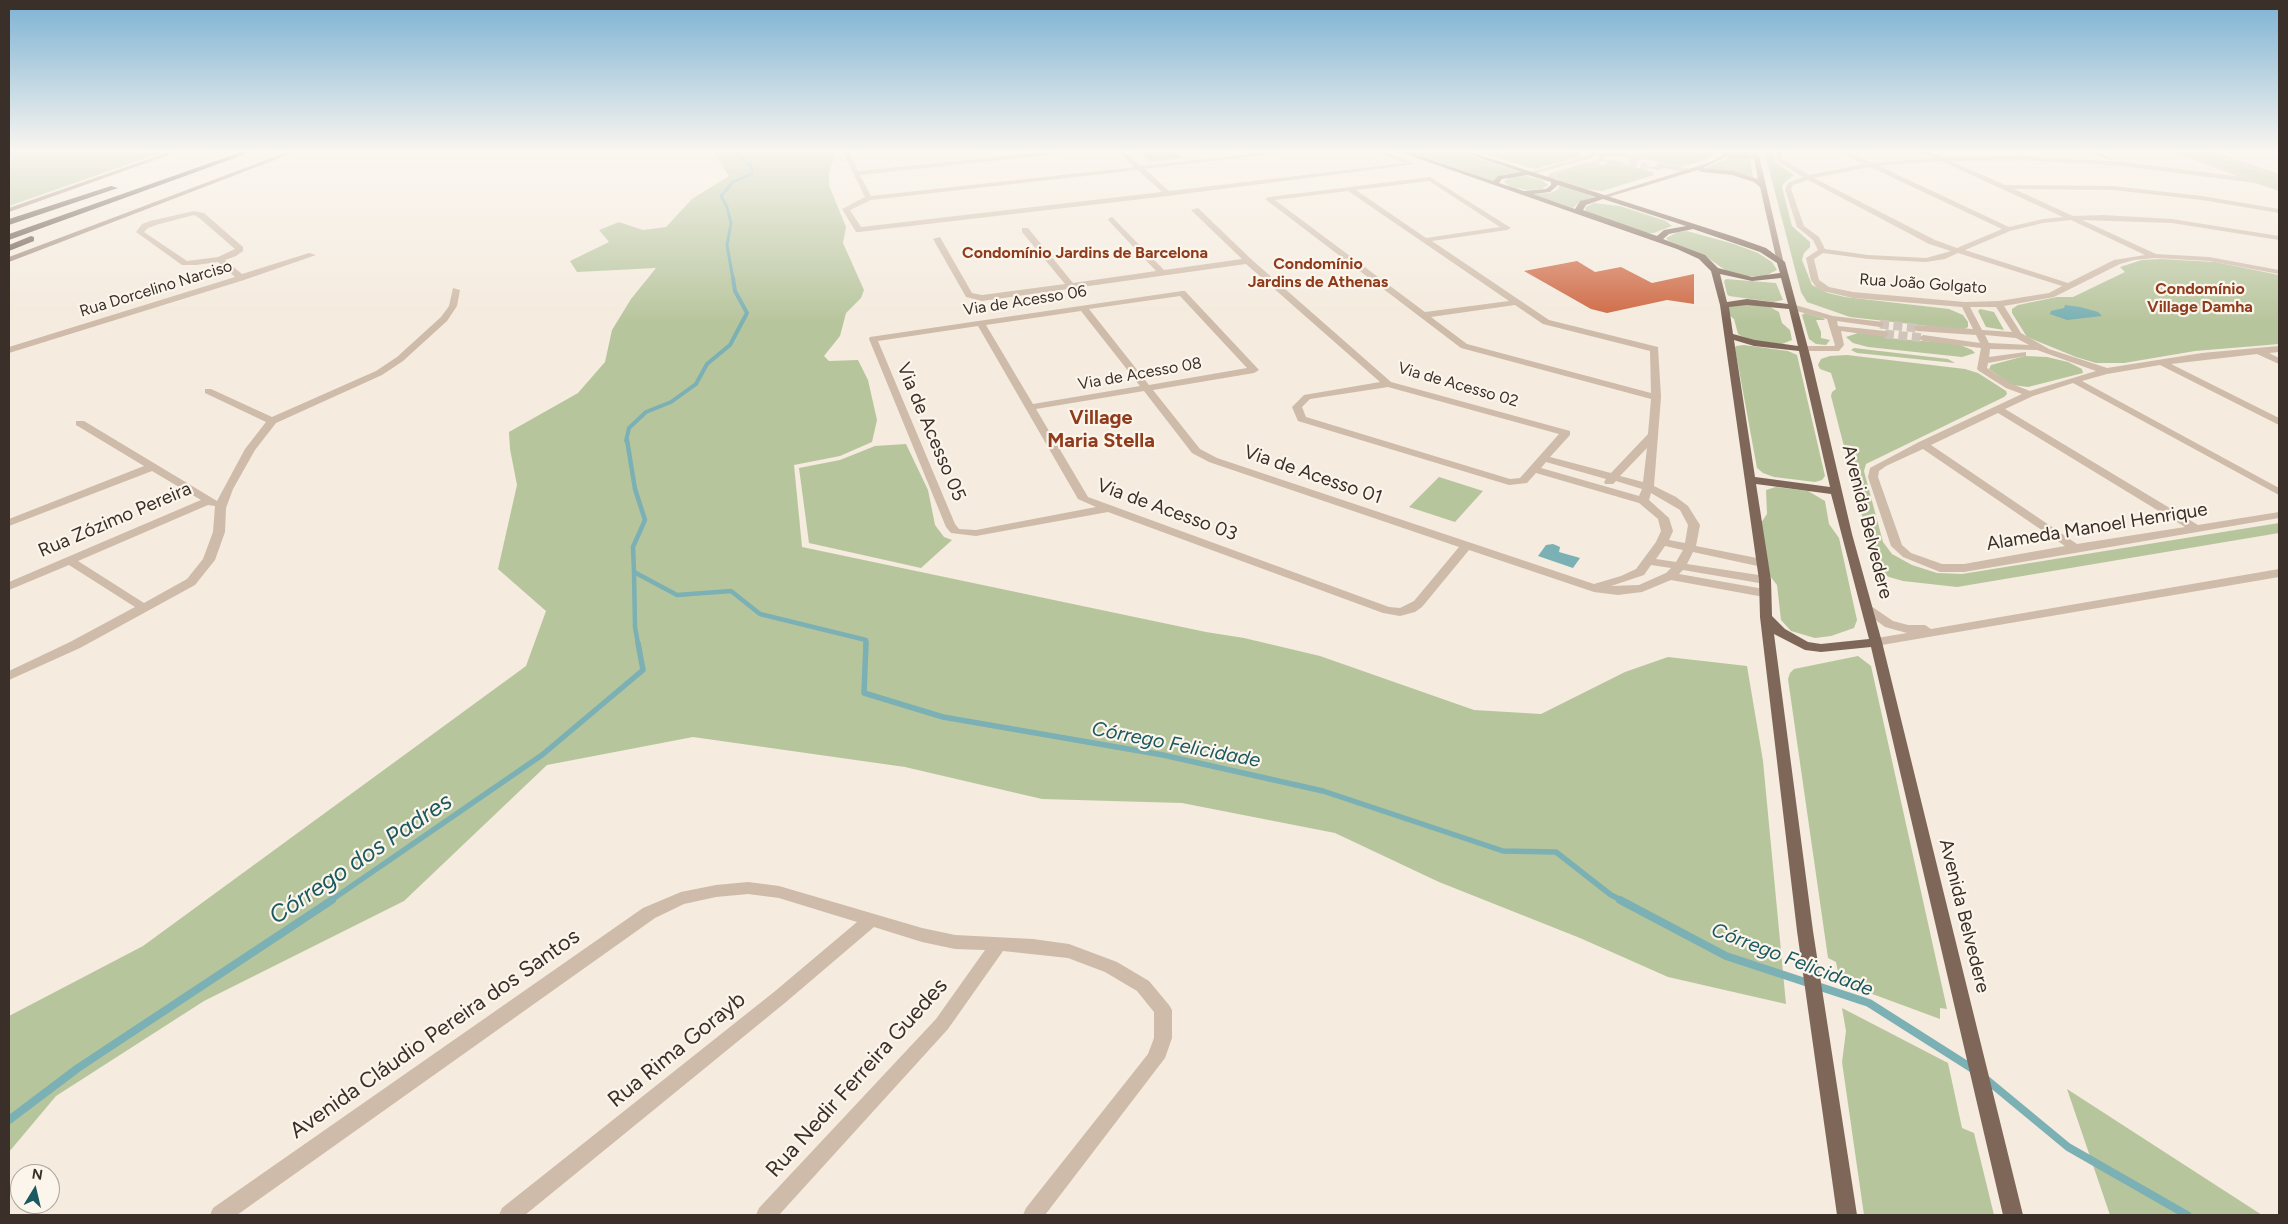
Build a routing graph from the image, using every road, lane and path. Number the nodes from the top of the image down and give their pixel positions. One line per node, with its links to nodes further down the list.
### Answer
1 (52, 208): 25 (highway)
2 (72, 208): 29 (highway)
3 (90, 208): 30 (highway)
4 (105, 208): 35 (highway)
5 (144, 208): 41 (main road)
6 (848, 208): 7 (street)
7 (1047, 208)
8 (1281, 208): 58 (street)
9 (1378, 208): 33 (street)
10 (1476, 208): 33 (street)
11 (1564, 208): 22 (main road)
12 (1579, 208): 22 (main road)
13 (1637, 208): 26 (main road)
14 (1768, 208): 43 (main road)
15 (1795, 208): 36 (street)
16 (1867, 208): 37 (street)
17 (1964, 208): 27 (street)
18 (2052, 208): 23 (street)
19 (2262, 208): 21 (street)
20 (1195, 210): 42 (street, Via de Acesso 02)
21 (2279, 211)
22 (1584, 215): 34 (main road)
23 (2073, 218): 27 (street); 31 (street); 39 (street)
24 (1112, 219): 46 (street)
25 (9, 222)
26 (1700, 229): 34 (main road); 43 (main road)
27 (2008, 229): 37 (street)
28 (1025, 230): 49 (street)
29 (9, 231)
30 (9, 237)
31 (2279, 238)
32 (937, 239): 49 (street)
33 (1426, 240): 52 (street)
34 (1659, 240): 44 (main road)
35 (9, 248)
36 (1822, 251): 37 (street); 55 (street, Rua João Golgato)
37 (1956, 251): 50 (street)
38 (312, 255): 48 (street, Rua Dorcelino Narciso)
39 (2155, 256): 45 (street, Rua João Golgato); 50 (street, Rua João Golgato)
40 (220, 259): 40 (street); 48 (street)
41 (9, 260)
42 (1248, 261): 46 (street); 84 (street, Via de Acesso 02)
43 (1781, 262): 47 (main road, Avenida Belvedere)
44 (1715, 270): 47 (main road); 54 (main road)
45 (2279, 272)
46 (1162, 273): 49 (street)
47 (1784, 276): 56 (main road, Avenida Belvedere)
48 (241, 278): 72 (street, Rua Dorcelino Narciso)
49 (1071, 286)
50 (2069, 286): 53 (street, Rua João Golgato)
51 (456, 290): 91 (street)
52 (1517, 302): 58 (street); 88 (street)
53 (1999, 304): 55 (street, Rua João Golgato); 67 (street)
54 (1724, 305): 56 (main road); 66 (main road)
55 (1965, 305): 64 (street)
56 (1792, 307): 59 (street); 73 (main road, Avenida Belvedere)
57 (1083, 308): 60 (street, Via de Acesso 06); 81 (street, Via de Acesso 06); 85 (street, Via de Acesso 01)
58 (1424, 315): 88 (street)
59 (1831, 318): 61 (street); 62 (street)
60 (981, 323): 70 (street, Via de Acesso 06); 89 (street, Via de Acesso 03)
61 (1880, 324)
62 (1835, 328): 65 (street); 73 (street)
63 (1917, 328): 64 (street)
64 (1980, 333): 67 (street); 71 (street)
65 (1885, 334)
66 (1728, 335): 73 (main road); 100 (main road)
67 (2018, 335): 74 (street)
68 (9, 338): 72 (street)
69 (1923, 338): 71 (street)
70 (873, 339): 108 (street, Via de Acesso 05)
71 (1986, 346): 74 (street); 78 (street)
72 (19, 347): 76 (street, Rua Dorcelino Narciso)
73 (1803, 349): 103 (main road, Avenida Belvedere)
74 (2041, 349): 78 (street); 82 (street)
75 (2279, 349): 77 (street)
76 (9, 350)
77 (2256, 350): 79 (street); 80 (street)
78 (1983, 361): 87 (street)
79 (2279, 361)
80 (2160, 362): 82 (street); 92 (street)
81 (1254, 370): 85 (street, Via de Acesso 08)
82 (2106, 372): 83 (street)
83 (2074, 380): 87 (street); 104 (street)
84 (1388, 384): 96 (street, Via de Acesso 02); 98 (street)
85 (1147, 388): 89 (street, Via de Acesso 08); 113 (street, Via de Acesso 01)
86 (208, 391): 91 (street)
87 (2030, 394): 90 (street)
88 (1656, 397): 94 (street)
89 (1031, 407): 108 (street, Via de Acesso 03)
90 (1998, 409): 95 (street); 111 (street)
91 (272, 421): 107 (street)
92 (2279, 422)
93 (80, 423): 97 (street)
94 (1653, 435): 99 (street); 101 (street)
95 (1923, 444): 115 (street); 115 (street, Alameda Manoel Henrique)
96 (1543, 458): 98 (street); 99 (street)
97 (152, 467): 105 (street); 110 (street)
98 (1533, 469): 102 (street)
99 (1612, 478): 101 (street); 102 (street)
100 (1750, 480): 103 (main road); 118 (main road)
101 (1648, 487): 106 (street); 114 (street)
102 (1604, 490): 106 (street)
103 (1835, 491): 126 (main road, Avenida Belvedere)
104 (2279, 492)
105 (208, 501): 107 (street); 116 (street, Rua Zózimo Pereira)
106 (1643, 501): 112 (street)
107 (220, 508): 125 (street)
108 (1109, 508): 113 (street, Via de Acesso 03)
109 (2279, 515): 111 (street, Alameda Manoel Henrique)
110 (12, 518)
111 (2197, 529): 115 (street, Alameda Manoel Henrique)
112 (1662, 542): 114 (street); 117 (street)
113 (1467, 545): 124 (street, Via de Acesso 01)
114 (1690, 548): 118 (street); 119 (street)
115 (2075, 548)
116 (69, 560): 122 (street, Rua Zózimo Pereira); 125 (street)
117 (1648, 561): 119 (street); 124 (street)
118 (1762, 562): 123 (main road)
119 (1679, 567): 121 (street); 123 (street)
120 (2279, 573): 128 (street)
121 (1670, 576): 123 (street); 124 (street, Via de Acesso 01)
122 (9, 586)
123 (1764, 587): 127 (main road)
124 (1594, 588)
125 (144, 608): 130 (street)
126 (1867, 609): 128 (street); 129 (main road, Avenida Belvedere)
127 (1766, 617): 129 (main road); 137 (main road)
128 (1950, 628): 129 (street)
129 (1876, 642): 138 (main road, Avenida Belvedere)
130 (9, 676)
131 (872, 919): 132 (street, Avenida Cláudio Pereira dos Santos); 133 (street, Avenida Cláudio Pereira dos Santos); 134 (street, Rua Rima Gorayb)
132 (998, 945): 135 (street, Rua Nedir Ferreira Guedes); 136 (street, Avenida Cláudio Pereira dos Santos)
133 (220, 1215)
134 (509, 1215)
135 (766, 1215)
136 (1033, 1215)
137 (1847, 1215)
138 (2013, 1215)

